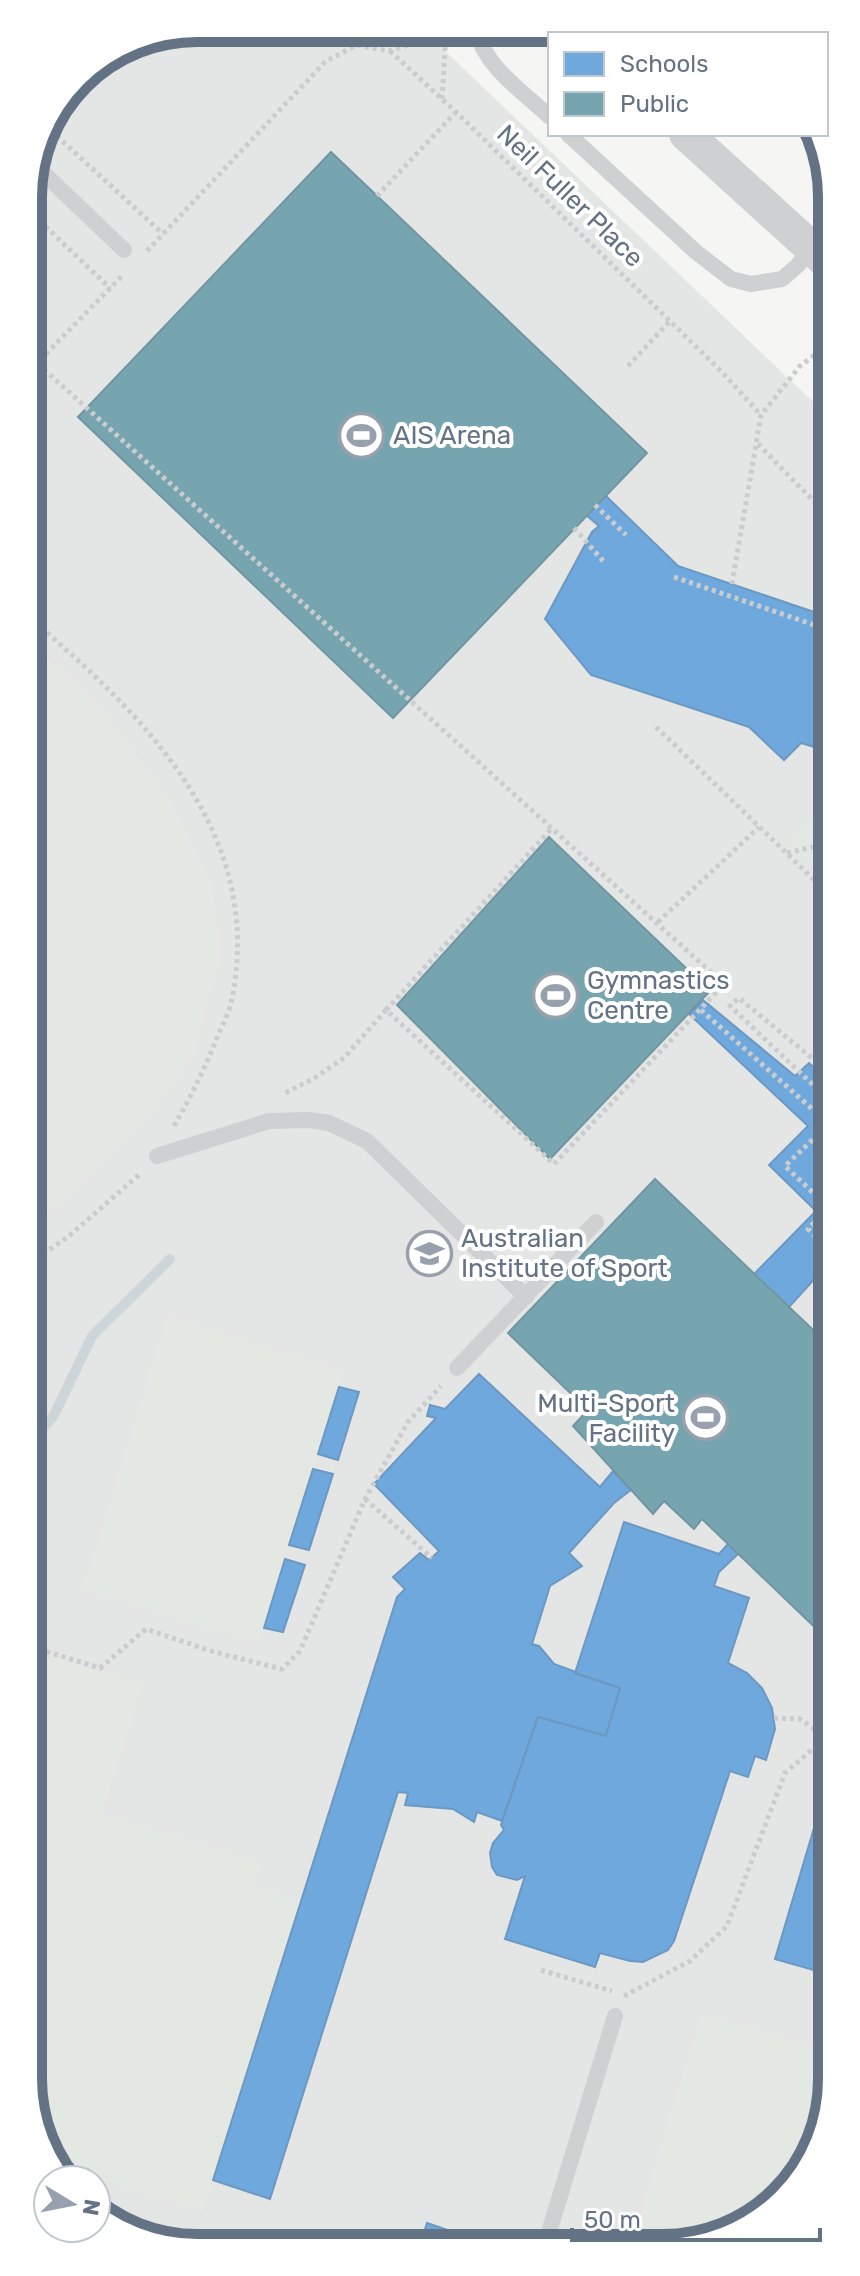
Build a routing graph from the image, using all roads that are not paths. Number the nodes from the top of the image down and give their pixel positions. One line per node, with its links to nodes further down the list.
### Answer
1 (479, 42): 2 (lane)
2 (548, 115)
3 (570, 136): 7 (lane)
4 (688, 136): 6 (street)
5 (44, 173): 8 (lane)
6 (818, 241)
7 (818, 248)
8 (124, 250)
9 (157, 1156): 11 (lane)
10 (596, 1222): 11 (lane)
11 (526, 1297): 12 (lane)
12 (457, 1368)
13 (615, 2016): 14 (lane)
14 (548, 2234)

